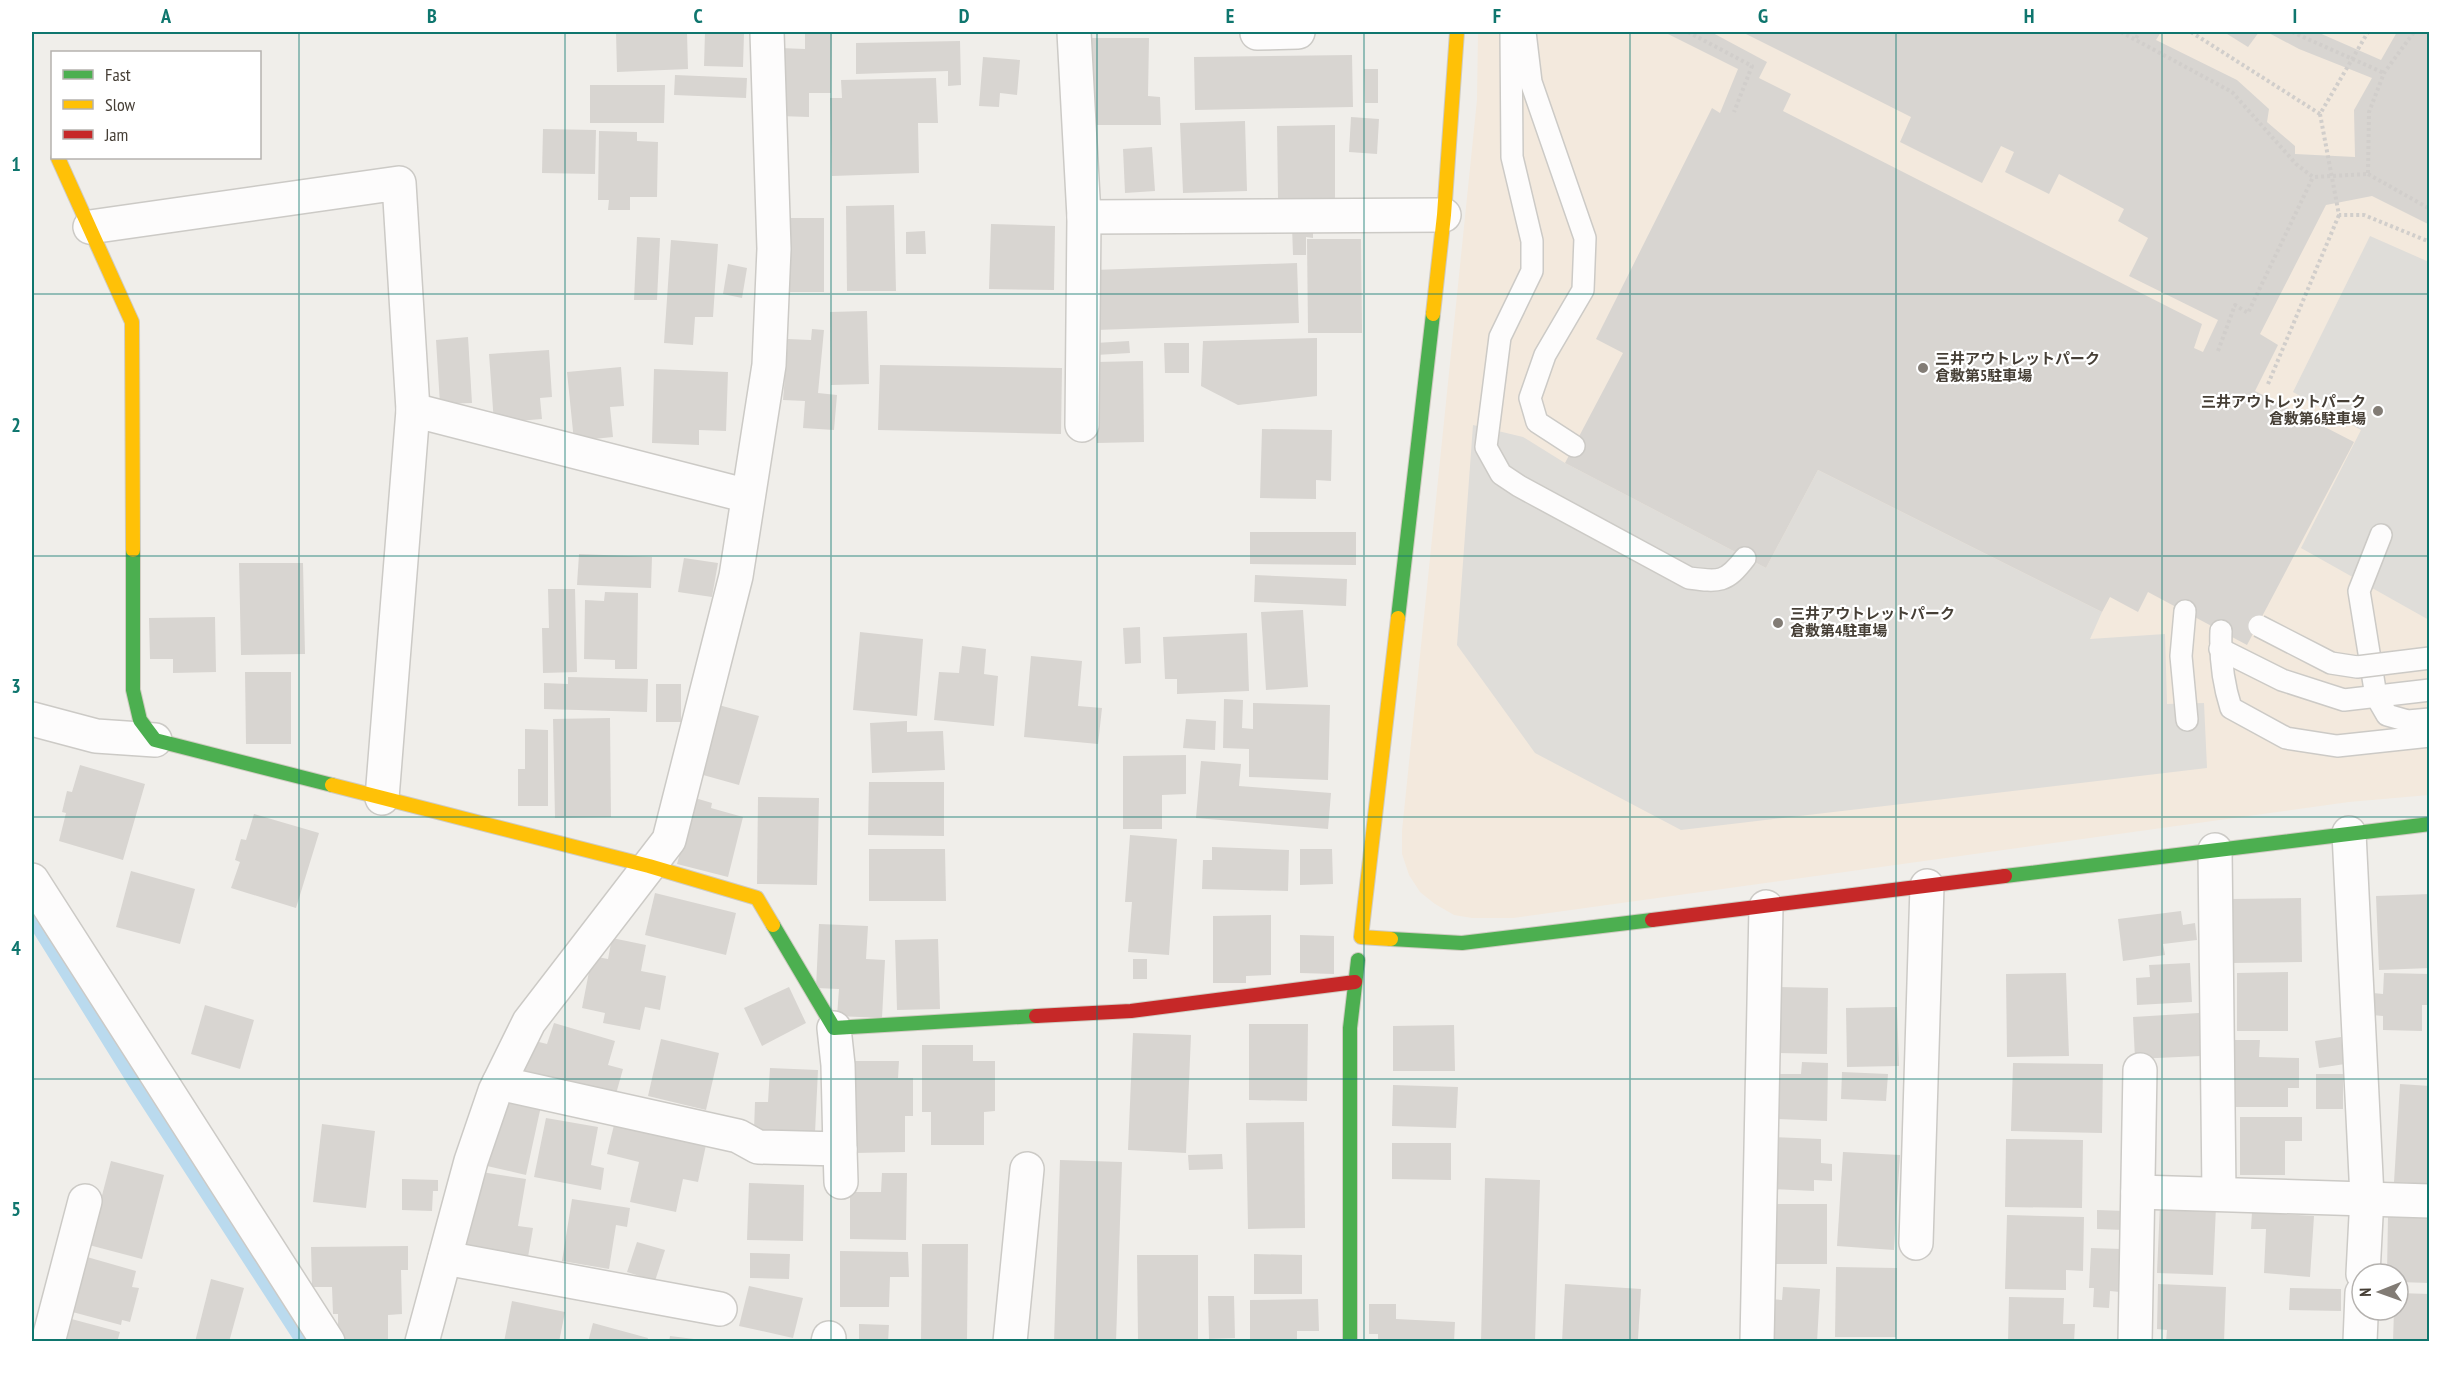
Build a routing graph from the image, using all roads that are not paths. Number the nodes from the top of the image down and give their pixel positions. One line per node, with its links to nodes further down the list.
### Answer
1 (767, 32): 15 (street)
2 (1074, 32): 10 (street)
3 (1298, 32): 7 (street)
4 (1457, 32): 9 (street)
5 (1511, 32): 17 (lane)
6 (1525, 32): 14 (lane)
7 (1257, 33)
8 (58, 159): 11 (street)
9 (1444, 215): 10 (street); 36 (street)
10 (1084, 218): 13 (street)
11 (90, 227): 12 (street); 27 (street)
12 (413, 410): 15 (street); 28 (street)
13 (1082, 425)
14 (1574, 446)
15 (748, 496): 32 (street)
16 (2381, 535): 22 (lane)
17 (1745, 558)
18 (2185, 612): 25 (lane)
19 (2259, 626): 20 (lane, bridge)
20 (2430, 658)
21 (2430, 690): 22 (lane)
22 (2376, 696): 24 (lane); 26 (lane)
23 (32, 719): 27 (street)
24 (2430, 719)
25 (2187, 720)
26 (2430, 736)
27 (155, 740): 28 (street)
28 (382, 798): 32 (street)
29 (2430, 824): 30 (street)
30 (2349, 833): 31 (street); 46 (street)
31 (2215, 850): 34 (street); 45 (street)
32 (649, 866): 38 (street); 40 (street)
33 (32, 880): 55 (street)
34 (1927, 886): 35 (street); 49 (street)
35 (1766, 906): 36 (street); 59 (street)
36 (1361, 937): 37 (street)
37 (1355, 982): 38 (street); 58 (street)
38 (834, 1028): 41 (street)
39 (2140, 1070): 44 (street)
40 (499, 1083): 41 (street); 50 (street)
41 (840, 1149): 43 (street)
42 (1027, 1169): 57 (street)
43 (841, 1182)
44 (2138, 1192): 45 (street); 60 (street)
45 (2219, 1192): 46 (street)
46 (2367, 1197): 47 (street); 51 (street)
47 (2430, 1200)
48 (85, 1201): 54 (street)
49 (1916, 1243)
50 (445, 1258): 52 (street); 56 (street)
51 (2364, 1262)
52 (720, 1309)
53 (2361, 1322): 61 (street)
54 (48, 1341)
55 (328, 1341)
56 (422, 1341)
57 (1010, 1341)
58 (1350, 1341)
59 (1757, 1341)
60 (2134, 1341)
61 (2360, 1341)

